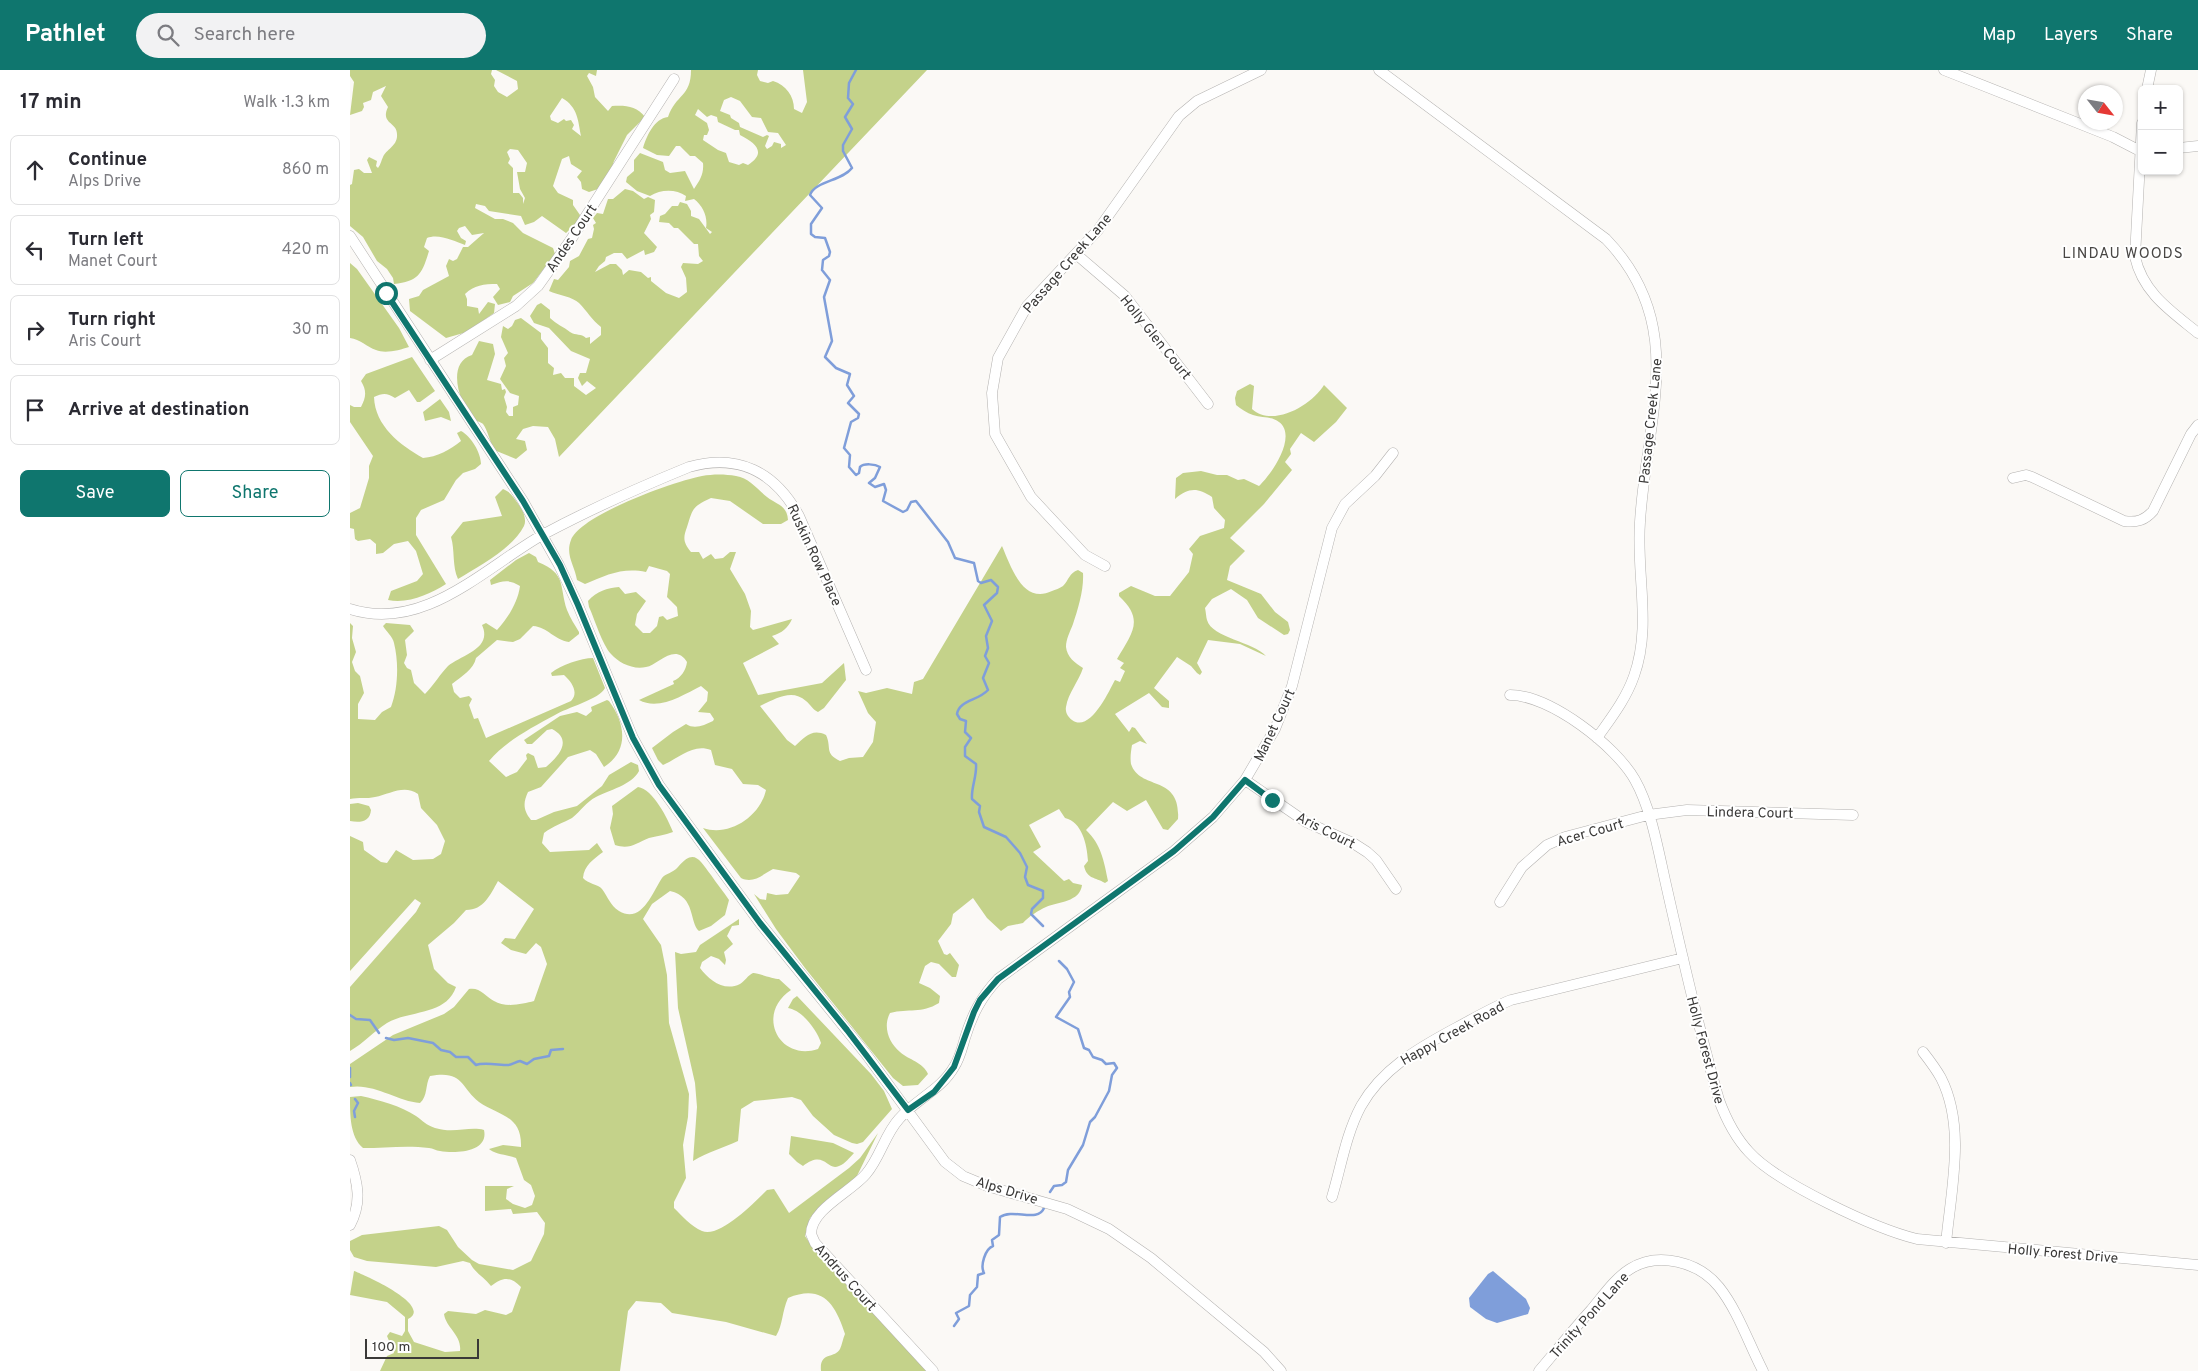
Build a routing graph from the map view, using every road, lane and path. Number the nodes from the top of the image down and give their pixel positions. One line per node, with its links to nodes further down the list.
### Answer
1 (1261, 70): 12 (street, Passage Creek Lane)
2 (1379, 70): 24 (street, Passage Creek Lane)
3 (1944, 70): 9 (street)
4 (2150, 70): 6 (street)
5 (674, 79): 14 (street, Andes Court)
6 (2148, 85)
7 (2198, 146): 8 (street)
8 (2183, 148)
9 (2138, 150)
10 (2140, 175): 13 (street)
11 (350, 236): 14 (street, Alps Drive)
12 (1076, 254): 15 (street, Holly Glen Court); 20 (street, Passage Creek Lane)
13 (2198, 333)
14 (430, 360): 19 (street, Alps Drive)
15 (1208, 404)
16 (2198, 425): 18 (street)
17 (1393, 453): 25 (street, Manet Court)
18 (2014, 478)
19 (543, 535): 21 (street, Ruskin Row Place); 22 (street, Ruskin Row Place); 32 (street, Alps Drive)
20 (1105, 566)
21 (350, 610)
22 (866, 670)
23 (1510, 695): 24 (street, Holly Forest Drive)
24 (1597, 738): 26 (street, Holly Forest Drive)
25 (1245, 780): 28 (street, Aris Court); 32 (street, Manet Court)
26 (1648, 815): 27 (street, Lindera Court); 29 (street, Acer Court); 30 (street, Holly Forest Drive)
27 (1853, 815)
28 (1396, 890)
29 (1500, 902)
30 (1683, 958): 34 (street, Happy Creek Road); 36 (street, Holly Forest Drive)
31 (1923, 1052): 36 (street)
32 (908, 1110): 38 (street, Andrus Court); 39 (street, Alps Drive)
33 (350, 1160): 35 (street)
34 (1332, 1197)
35 (350, 1225)
36 (1946, 1243): 37 (street, Holly Forest Drive)
37 (2198, 1265)
38 (933, 1371)
39 (1282, 1371)
40 (1539, 1371): 41 (street, Trinity Pond Lane)
41 (1763, 1371)

